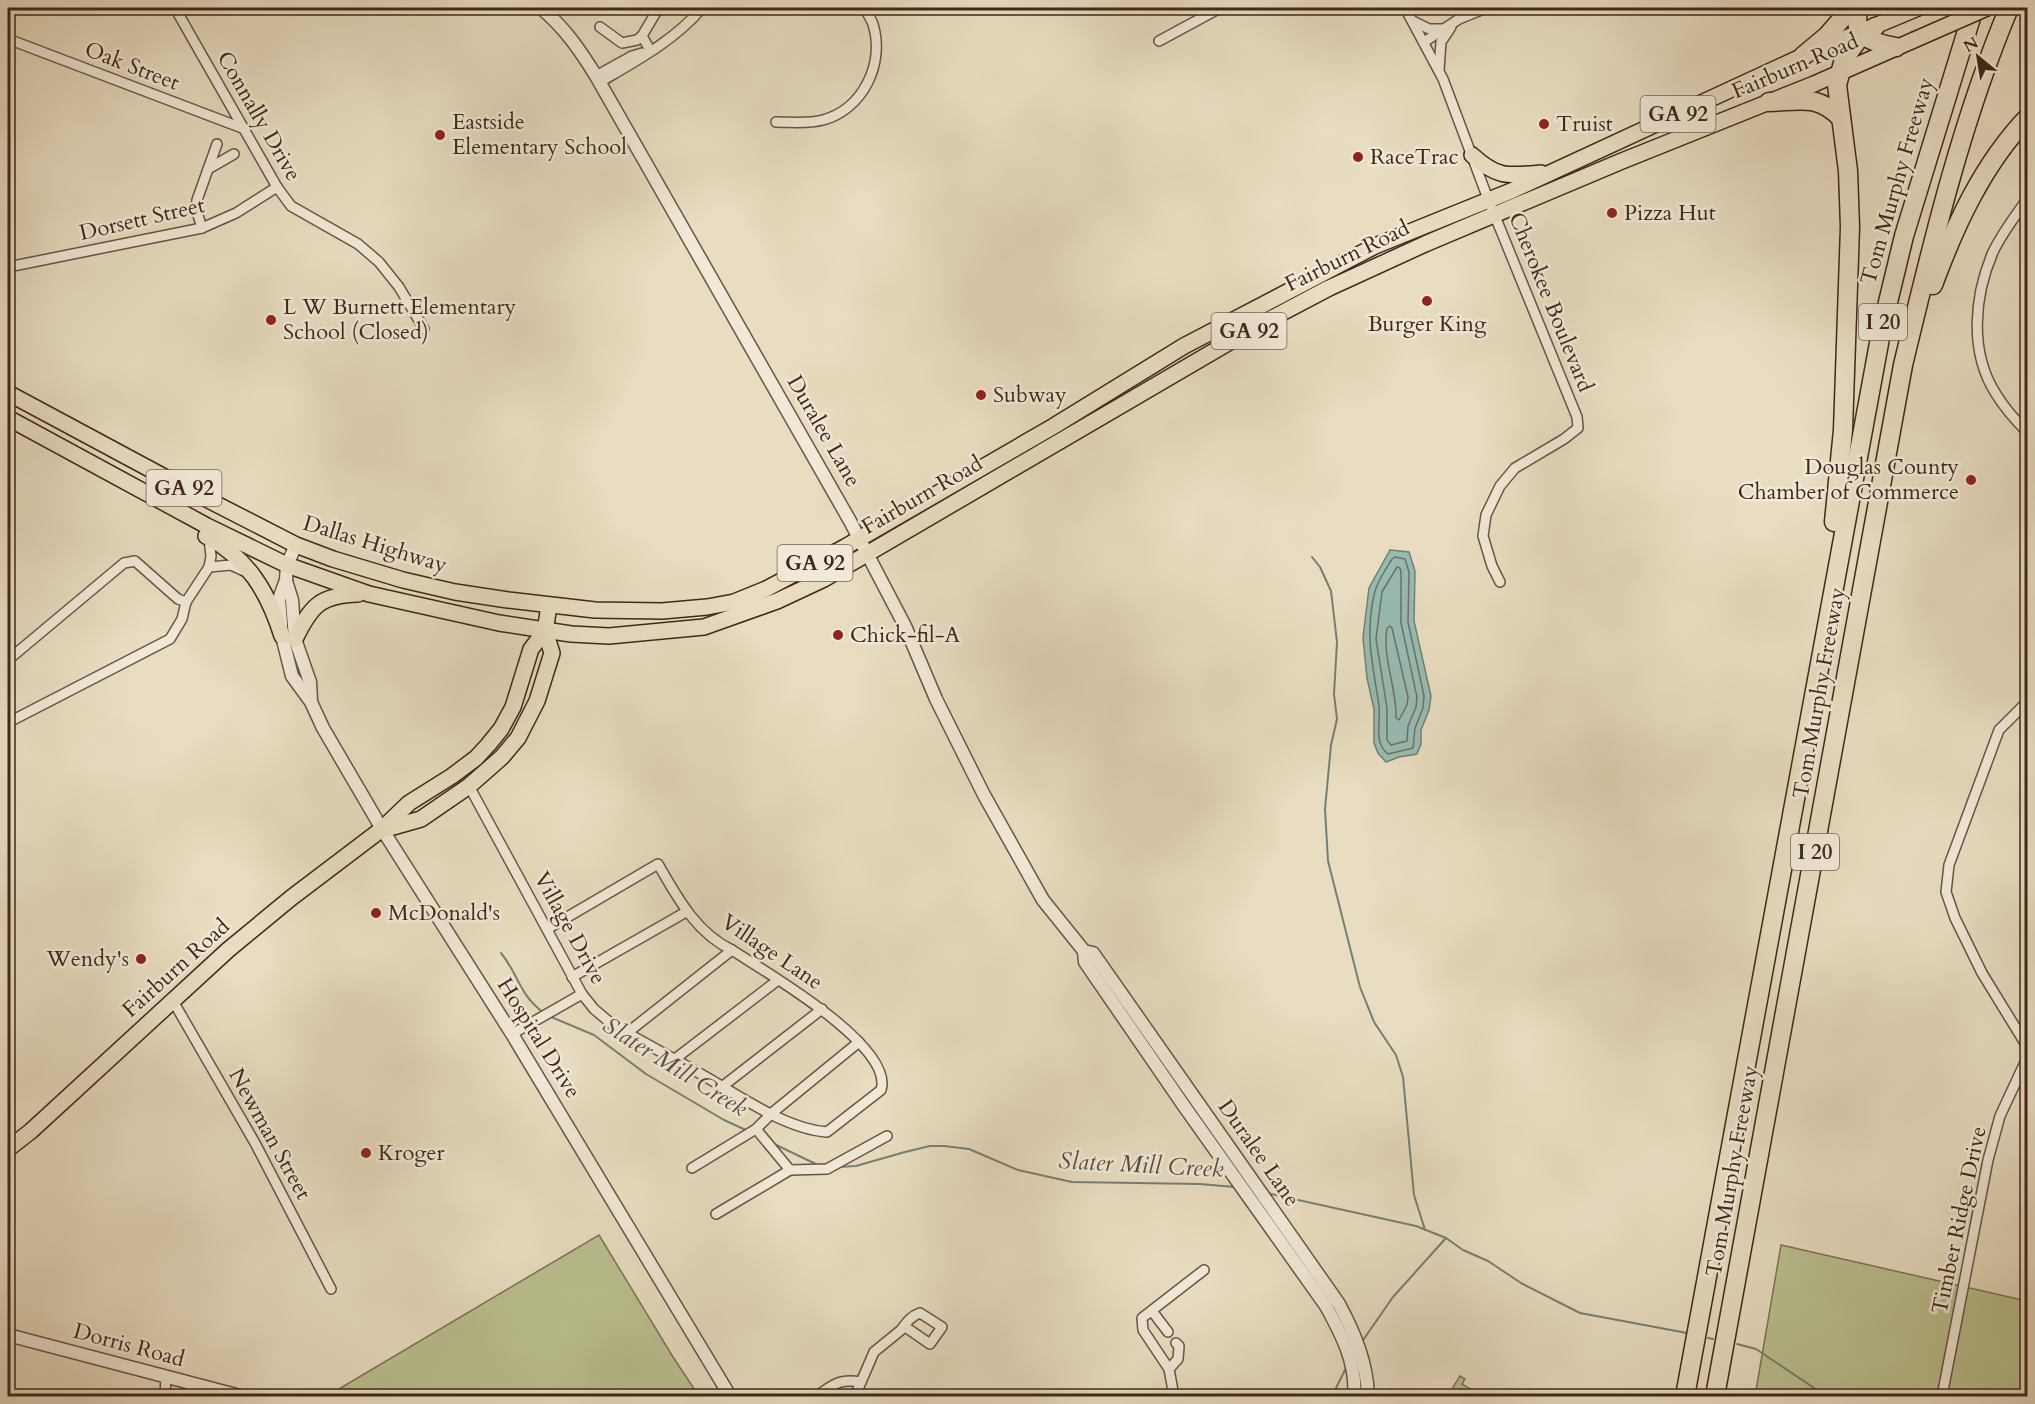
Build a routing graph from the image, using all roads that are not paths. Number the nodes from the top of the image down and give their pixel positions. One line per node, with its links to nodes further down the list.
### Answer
1 (175, 8): 34 (street, Connally Drive)
2 (541, 8): 29 (street, Duralee Lane)
3 (702, 8): 25 (street)
4 (865, 8): 33 (street)
5 (1220, 8): 22 (street)
6 (1405, 8): 16 (street, Cherokee Boulevard)
7 (1486, 8): 15 (street)
8 (1851, 8): 26 (highway)
9 (1859, 8): 19 (highway)
10 (1918, 8): 19 (main road, Fairburn Road / GA 92)
11 (1974, 8): 65 (highway, Tom Murphy Freeway / I 20)
12 (1987, 8): 24 (main road, Fairburn Road / GA 92, bridge)
13 (2009, 8): 47 (highway, Tom Murphy Freeway / I 20)
14 (655, 14): 20 (street)
15 (1459, 19): 18 (street); 27 (street)
16 (1413, 21): 18 (street); 23 (street, Cherokee Boulevard)
17 (600, 27): 20 (street)
18 (1444, 29): 23 (street)
19 (1867, 31): 24 (highway); 26 (main road, Fairburn Road / GA 92); 28 (highway)
20 (642, 36): 25 (street)
21 (8, 39): 34 (street, Oak Street)
22 (1159, 41)
23 (1424, 42): 27 (street, Cherokee Boulevard)
24 (1896, 47): 28 (main road, Fairburn Road / GA 92)
25 (650, 50): 29 (street)
26 (1803, 56): 39 (main road, Fairburn Road / GA 92)
27 (1438, 70): 37 (street, Cherokee Boulevard)
28 (1839, 73): 30 (main road, Fairburn Road / GA 92); 32 (highway)
29 (598, 79): 53 (street, Duralee Lane)
30 (1769, 102): 32 (highway); 43 (main road, Fairburn Road / GA 92)
31 (2028, 117): 47 (highway)
32 (1841, 118): 65 (highway)
33 (776, 122)
34 (242, 128): 40 (street, Connally Drive)
35 (218, 144): 38 (street)
36 (234, 154): 38 (street)
37 (1472, 154): 39 (main road); 42 (street, Cherokee Boulevard)
38 (208, 169): 44 (street)
39 (1552, 172): 42 (main road, Fairburn Road / GA 92)
40 (277, 188): 44 (street, Dorsett Street); 46 (street, Connally Drive)
41 (2028, 198): 50 (street)
42 (1488, 199): 43 (street, Cherokee Boulevard); 53 (main road, Fairburn Road / GA 92)
43 (1494, 215): 55 (main road, Fairburn Road / GA 92); 59 (street, Cherokee Boulevard)
44 (202, 228): 45 (street, Dorsett Street)
45 (8, 267)
46 (424, 329)
47 (1904, 365): 114 (highway, Tom Murphy Freeway / I 20)
48 (8, 393): 54 (main road, Dallas Highway / GA 92)
49 (8, 418): 51 (main road, Dallas Highway / GA 92)
50 (2028, 433)
51 (85, 460): 52 (main road); 57 (main road, Dallas Highway / GA 92)
52 (209, 537): 56 (street); 58 (main road)
53 (860, 538): 55 (street, Duralee Lane); 62 (main road, Fairburn Road / GA 92)
54 (296, 545): 57 (street, Hospital Drive); 62 (main road, Dallas Highway / GA 92)
55 (868, 553): 63 (main road, Fairburn Road / GA 92); 74 (street, Duralee Lane)
56 (209, 567): 58 (street); 61 (street)
57 (286, 573): 60 (main road, Dallas Highway / GA 92); 64 (street, Hospital Drive)
58 (252, 574): 64 (main road)
59 (1500, 582)
60 (369, 594): 63 (main road, Dallas Highway / GA 92); 64 (main road)
61 (186, 602): 66 (street); 68 (street)
62 (549, 606): 63 (main road, Fairburn Road)
63 (545, 631): 69 (main road, Fairburn Road); 70 (main road, Fairburn Road)
64 (289, 637): 70 (street, Hospital Drive)
65 (1822, 643): 113 (highway, Tom Murphy Freeway / I 20)
66 (8, 660)
67 (2028, 701): 83 (street)
68 (8, 716)
69 (469, 786): 70 (main road, Fairburn Road); 72 (street, Village Drive)
70 (382, 830): 78 (main road, Fairburn Road); 81 (street, Hospital Drive)
71 (686, 912): 72 (street, Village Lane); 73 (street, Village Lane); 75 (street)
72 (547, 930): 75 (street, Village Drive)
73 (732, 950): 76 (street, Village Lane); 80 (street)
74 (1084, 951): 111 (street, Duralee Lane); 112 (street, Duralee Lane)
75 (572, 976): 77 (street, Village Drive)
76 (778, 980): 79 (street, Village Lane); 85 (street)
77 (582, 994): 80 (street, Village Drive); 81 (street)
78 (173, 1001): 91 (main road, Fairburn Road); 96 (street, Newman Street)
79 (822, 1009): 82 (street, Village Lane); 87 (street)
80 (627, 1033): 85 (street, Village Drive)
81 (512, 1034): 107 (street, Hospital Drive)
82 (859, 1042): 86 (street, Village Lane); 88 (street)
83 (2028, 1048)
84 (2028, 1056): 115 (street, Timber Ridge Drive)
85 (675, 1059): 87 (street, Village Drive)
86 (883, 1082): 88 (street, Village Drive)
87 (723, 1086): 88 (street, Village Drive)
88 (772, 1113): 89 (street)
89 (756, 1129): 92 (street); 93 (street)
90 (887, 1136): 93 (street)
91 (8, 1149)
92 (692, 1168)
93 (790, 1170): 94 (street)
94 (716, 1214)
95 (1204, 1270): 97 (street)
96 (331, 1288)
97 (1152, 1311): 99 (street); 102 (street)
98 (904, 1326): 104 (street)
99 (1168, 1332)
100 (8, 1335): 103 (street, Dorris Road)
101 (1176, 1343): 102 (street)
102 (1169, 1368): 110 (street)
103 (166, 1376): 105 (street); 106 (street, Dorris Road)
104 (861, 1382): 108 (street); 109 (street)
105 (165, 1396)
106 (240, 1396)
107 (730, 1396)
108 (817, 1396)
109 (856, 1396)
110 (1174, 1396)
111 (1354, 1396)
112 (1368, 1396)
113 (1685, 1396)
114 (1715, 1396)
115 (1942, 1396)

